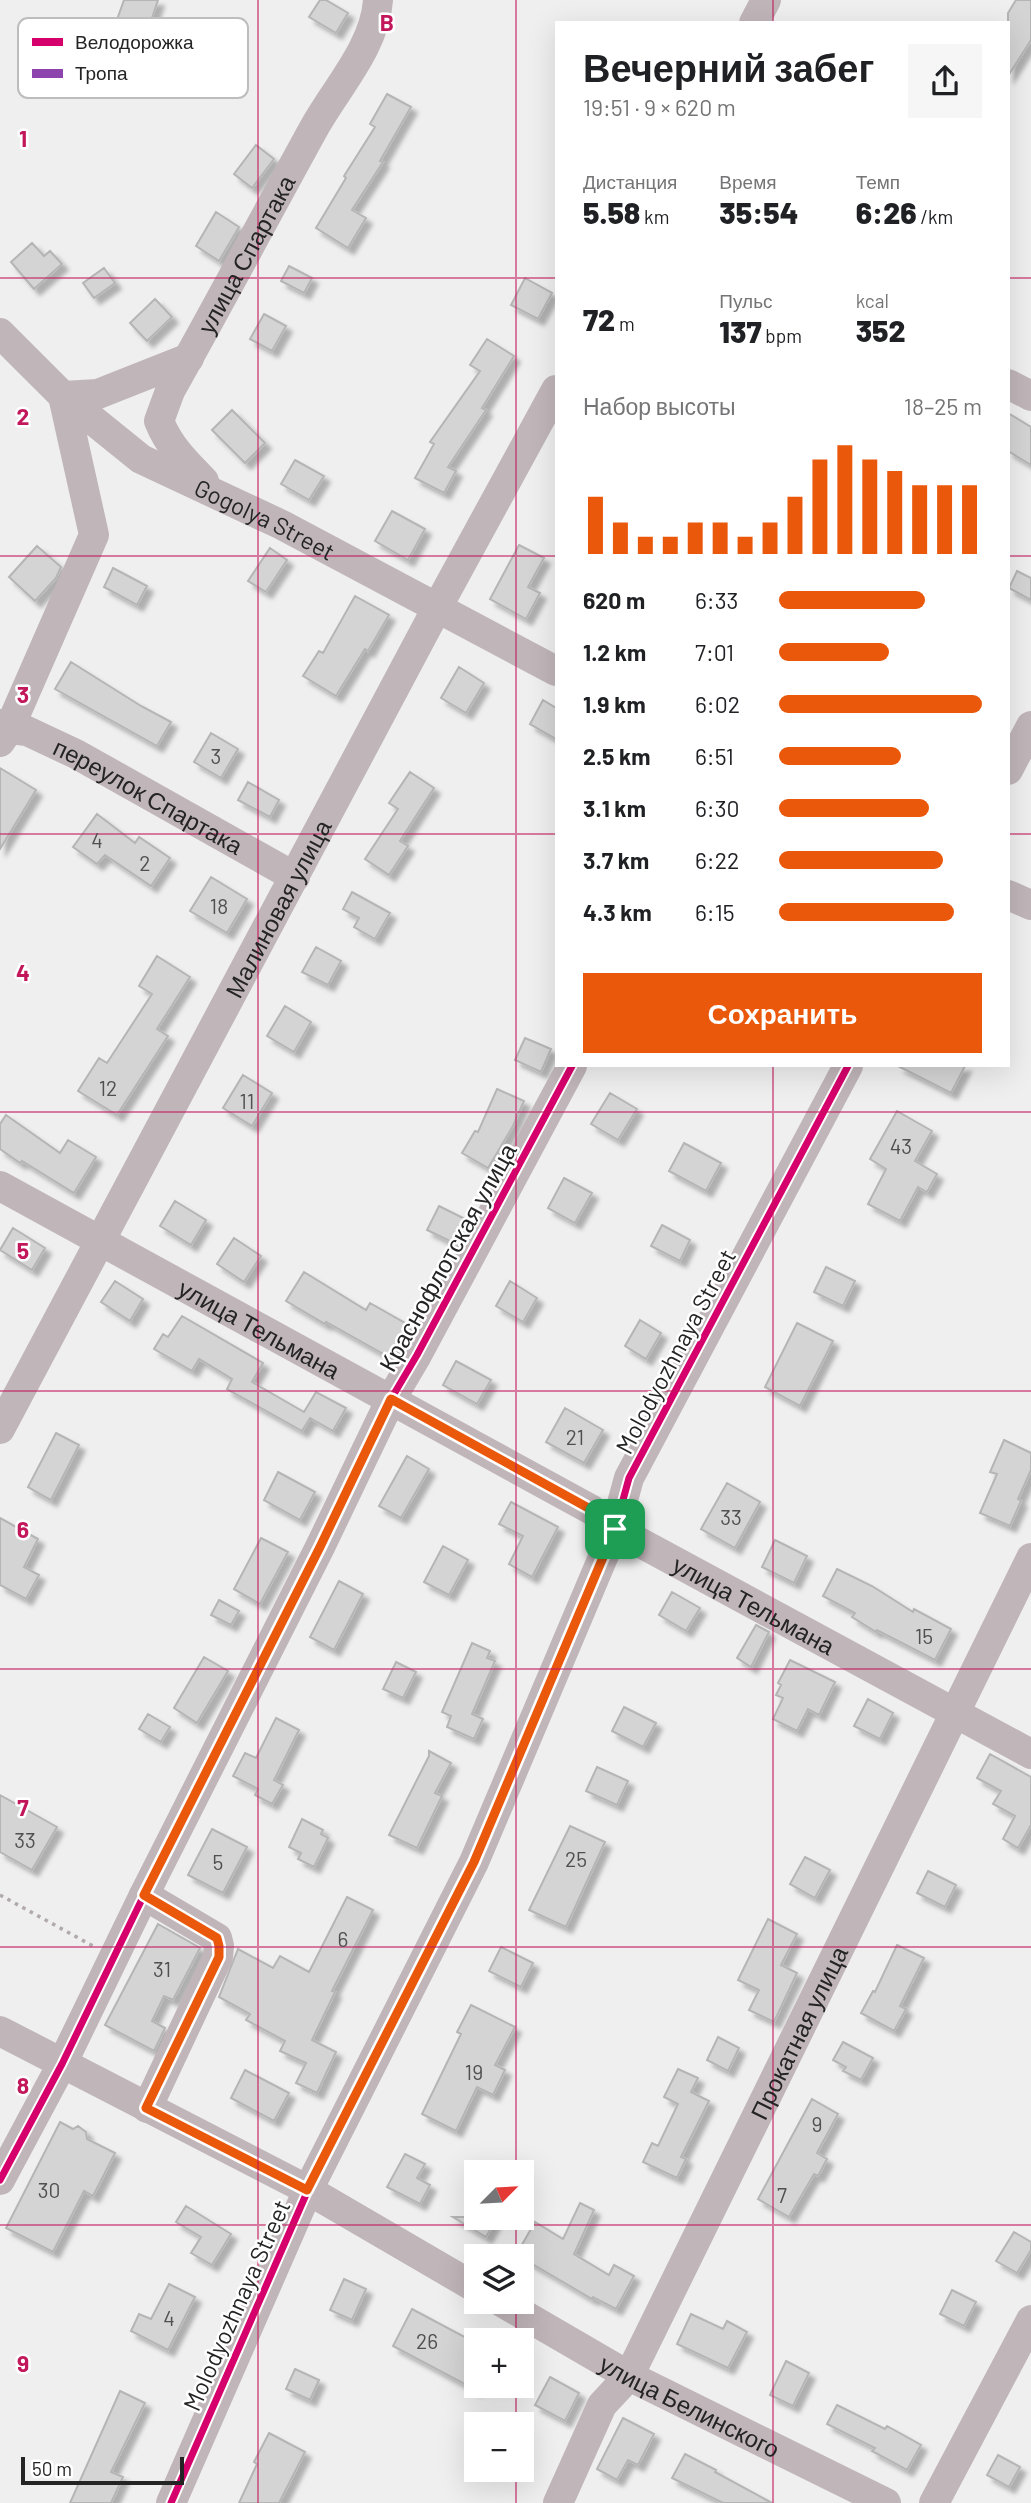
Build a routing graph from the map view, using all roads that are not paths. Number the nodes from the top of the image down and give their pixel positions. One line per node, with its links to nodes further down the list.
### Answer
1 (378, 0): 5 (street, улица Спартака)
2 (766, 0): 3 (street)
3 (755, 21)
4 (0, 333): 8 (street, Gogolya Street)
5 (189, 358): 8 (street); 10 (street, улица Спартака)
6 (1010, 385): 9 (street)
7 (555, 392): 11 (street, Малиновая улица)
8 (63, 396): 10 (street, Gogolya Street); 14 (street)
9 (1031, 396)
10 (219, 496): 11 (street, Gogolya Street)
11 (437, 608): 12 (street, Gogolya Street); 16 (street, Малиновая улица)
12 (555, 670)
13 (1031, 726): 15 (street)
14 (3, 732): 16 (street, переулок Спартака)
15 (1010, 766)
16 (295, 877): 22 (street, Малиновая улица)
17 (1010, 896): 18 (street)
18 (1031, 905)
19 (571, 1067): 23 (street, Краснофлотская улица)
20 (847, 1067): 25 (street, Molodyozhnaya Street)
21 (0, 1186): 22 (street, улица Тельмана)
22 (99, 1240): 23 (street, улица Тельмана); 24 (street, Малиновая улица)
23 (391, 1399): 25 (street, улица Тельмана); 29 (street, Краснофлотская улица)
24 (0, 1429)
25 (615, 1529): 27 (street, улица Тельмана); 34 (street, Molodyozhnaya Street)
26 (1031, 1558): 27 (street, Прокатная улица)
27 (957, 1713): 28 (street, улица Тельмана); 38 (street, Прокатная улица)
28 (1031, 1754)
29 (144, 1895): 31 (street, Краснофлотская улица); 32 (street)
30 (0, 2031): 31 (street)
31 (62, 2064): 32 (street); 33 (street, Краснофлотская улица)
32 (146, 2108): 34 (street)
33 (0, 2180)
34 (307, 2190): 35 (street); 39 (street, Molodyozhnaya Street)
35 (464, 2281)
36 (522, 2314): 38 (street, улица Белинского)
37 (1031, 2320): 42 (street)
38 (629, 2376): 40 (street, Прокатная улица); 41 (street, улица Белинского)
39 (171, 2503)
40 (558, 2503)
41 (886, 2503)
42 (933, 2503)

